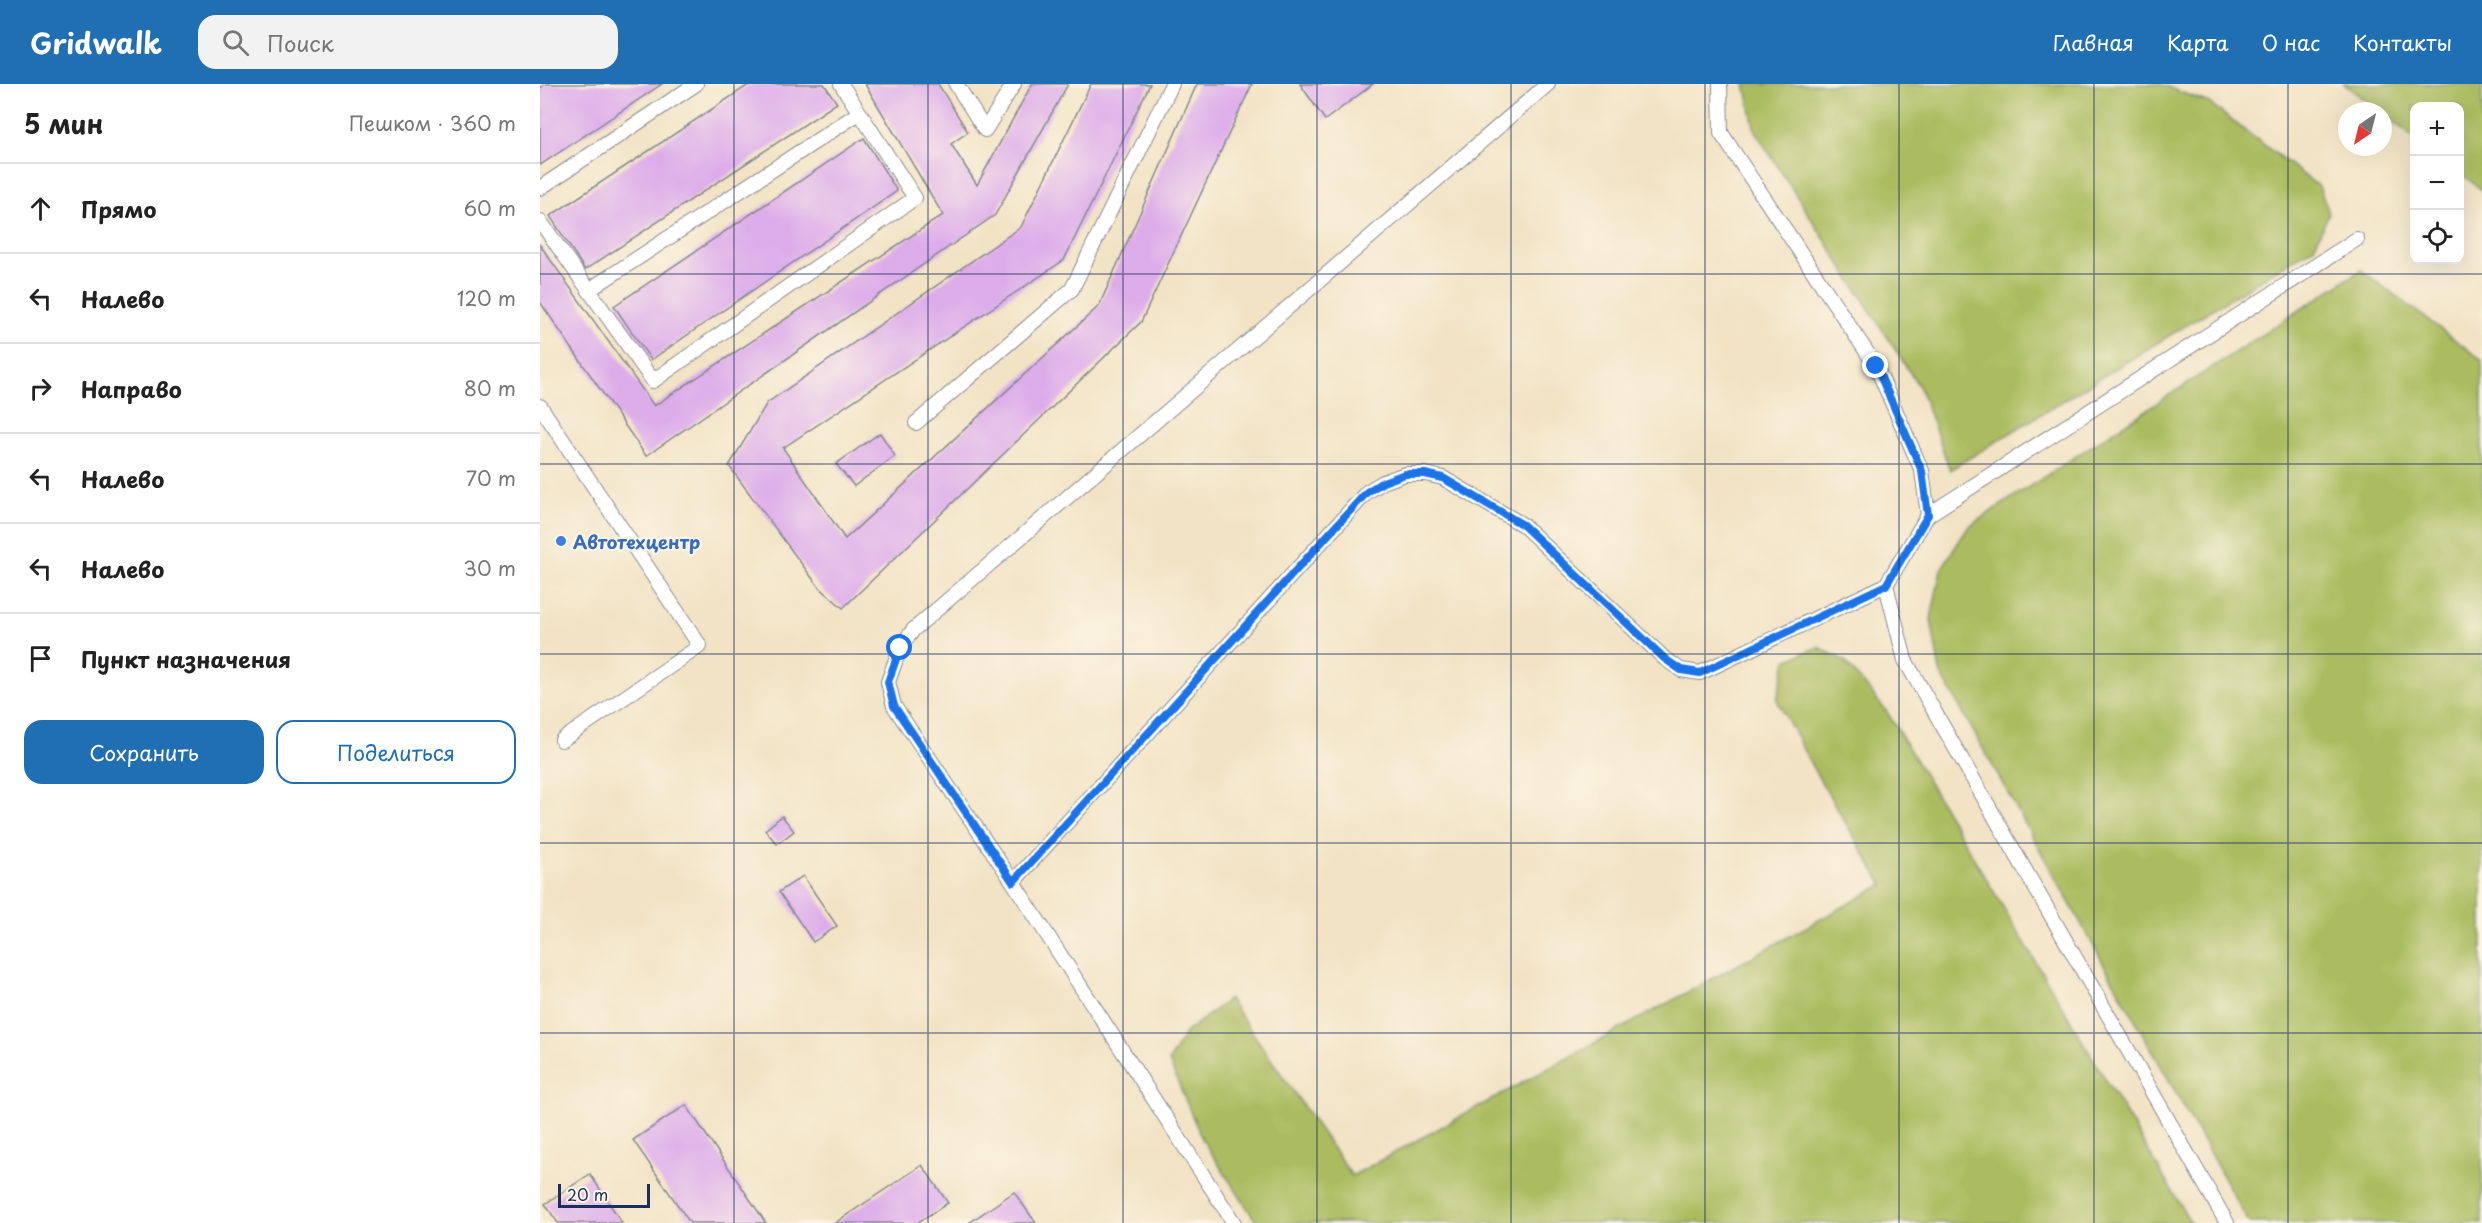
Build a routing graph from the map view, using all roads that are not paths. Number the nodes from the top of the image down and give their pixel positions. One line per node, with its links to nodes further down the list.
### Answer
1 (696, 84): 9 (lane)
2 (841, 84): 8 (lane)
3 (956, 84): 4 (lane)
4 (1014, 84)
5 (1172, 84): 14 (lane)
6 (1548, 84): 18 (lane)
7 (1720, 84): 15 (lane)
8 (859, 113): 12 (lane); 12 (lane)
9 (540, 188)
10 (540, 221): 12 (lane)
11 (2357, 239): 15 (lane)
12 (589, 290)
13 (540, 406): 17 (lane)
14 (916, 423)
15 (1928, 515): 16 (lane)
16 (1886, 585): 18 (lane); 20 (lane)
17 (562, 740)
18 (1013, 882): 19 (lane)
19 (1234, 1223)
20 (2227, 1223)

